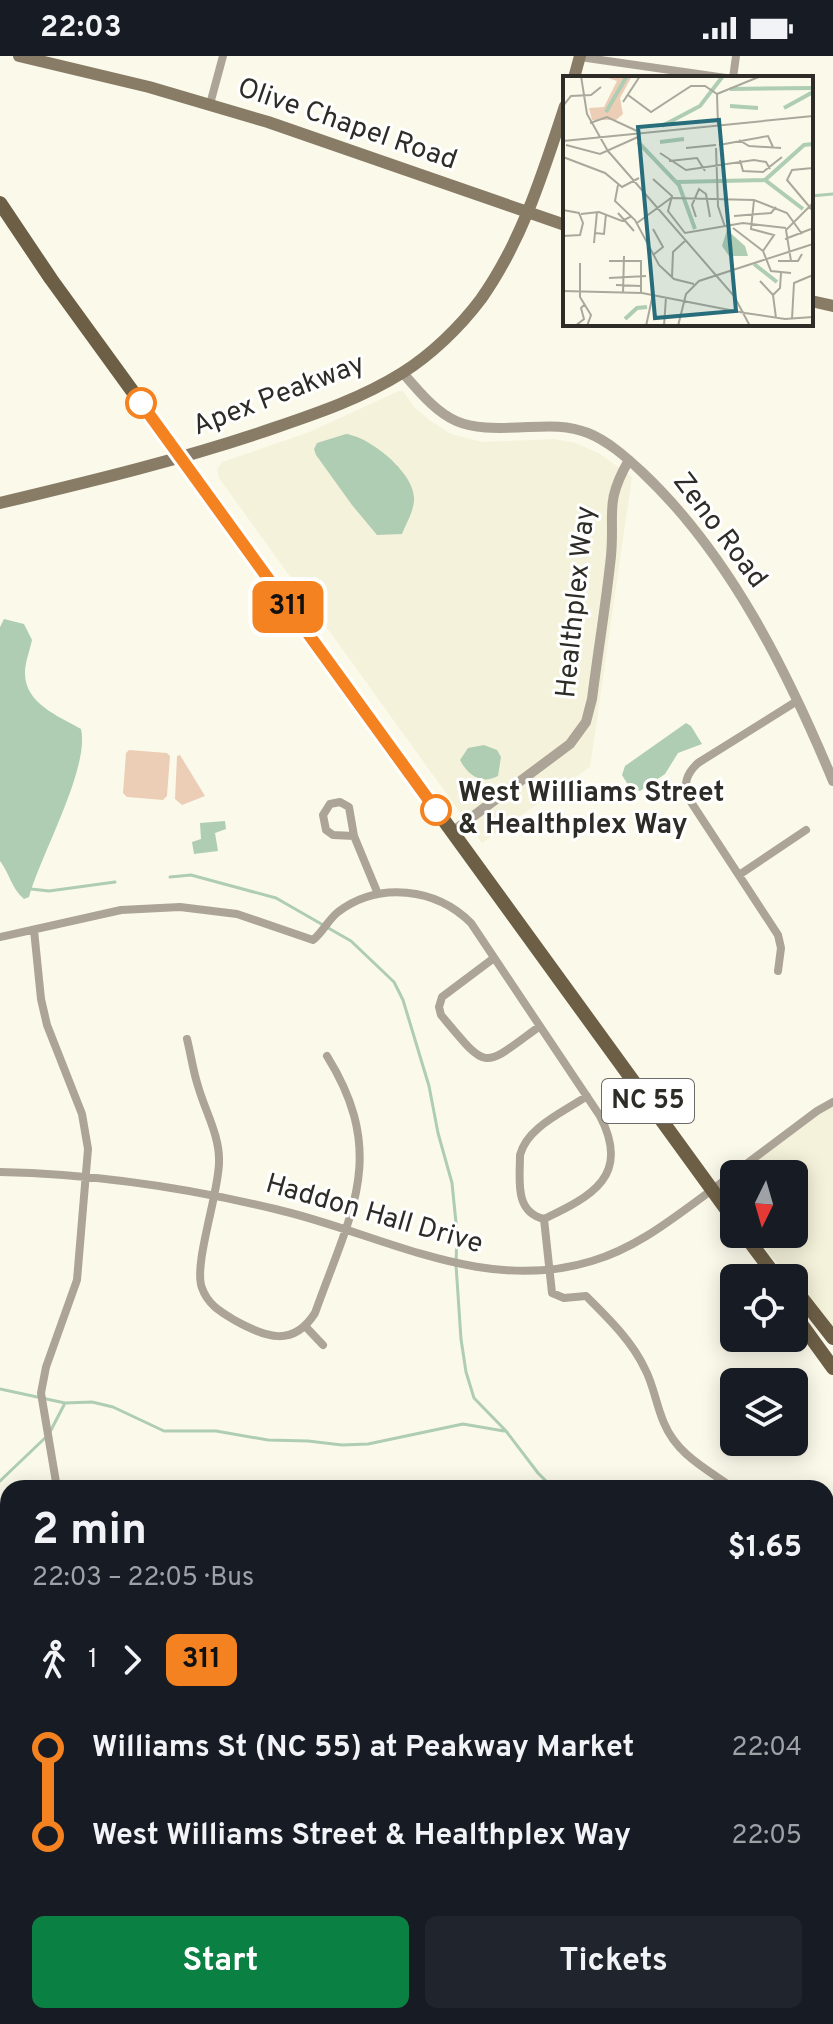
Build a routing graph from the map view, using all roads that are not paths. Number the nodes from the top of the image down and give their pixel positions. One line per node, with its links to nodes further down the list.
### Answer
1 (19, 56): 7 (main road, Olive Chapel Road)
2 (223, 56): 7 (street)
3 (736, 56): 6 (street)
4 (580, 57): 5 (street)
5 (712, 76)
6 (733, 76)
7 (210, 104): 10 (main road, Olive Chapel Road)
8 (563, 112): 10 (main road, Apex Peakway)
9 (0, 203): 15 (main road, NC 55)
10 (529, 213): 11 (main road, Olive Chapel Road); 14 (main road, Apex Peakway)
11 (563, 224)
12 (813, 301): 13 (main road)
13 (833, 306)
14 (403, 373): 15 (main road, Apex Peakway); 16 (street, Zeno Road)
15 (181, 458): 17 (main road, Apex Peakway); 21 (main road, NC 55)
16 (629, 460): 18 (street, Zeno Road); 21 (street, Healthplex Way)
17 (0, 503)
18 (797, 701): 19 (street, Zeno Road); 23 (street)
19 (833, 781)
20 (806, 830): 23 (street)
21 (452, 832): 36 (main road, NC 55)
22 (354, 836): 22 (street); 24 (street)
23 (739, 875): 28 (street)
24 (378, 894): 25 (street); 27 (street)
25 (34, 930): 26 (street); 35 (street)
26 (0, 937)
27 (494, 958): 29 (street); 29 (street)
28 (778, 971)
29 (540, 1026): 32 (street)
30 (187, 1039): 37 (street)
31 (327, 1056): 40 (street)
32 (587, 1096): 39 (street); 39 (street)
33 (833, 1102): 36 (street, Haddon Hall Drive)
34 (0, 1172): 35 (street, Haddon Hall Drive)
35 (87, 1177): 37 (street, Haddon Hall Drive); 48 (street)
36 (712, 1190): 38 (main road, NC 55); 41 (street, Haddon Hall Drive)
37 (215, 1195): 40 (street, Haddon Hall Drive); 43 (street)
38 (720, 1201)
39 (544, 1219): 41 (street)
40 (346, 1228): 41 (street, Haddon Hall Drive); 43 (street)
41 (551, 1269): 49 (street)
42 (808, 1306): 45 (main road)
43 (305, 1326): 46 (street)
44 (808, 1333): 47 (main road)
45 (833, 1338)
46 (323, 1345)
47 (833, 1368)
48 (56, 1480)
49 (722, 1480)

